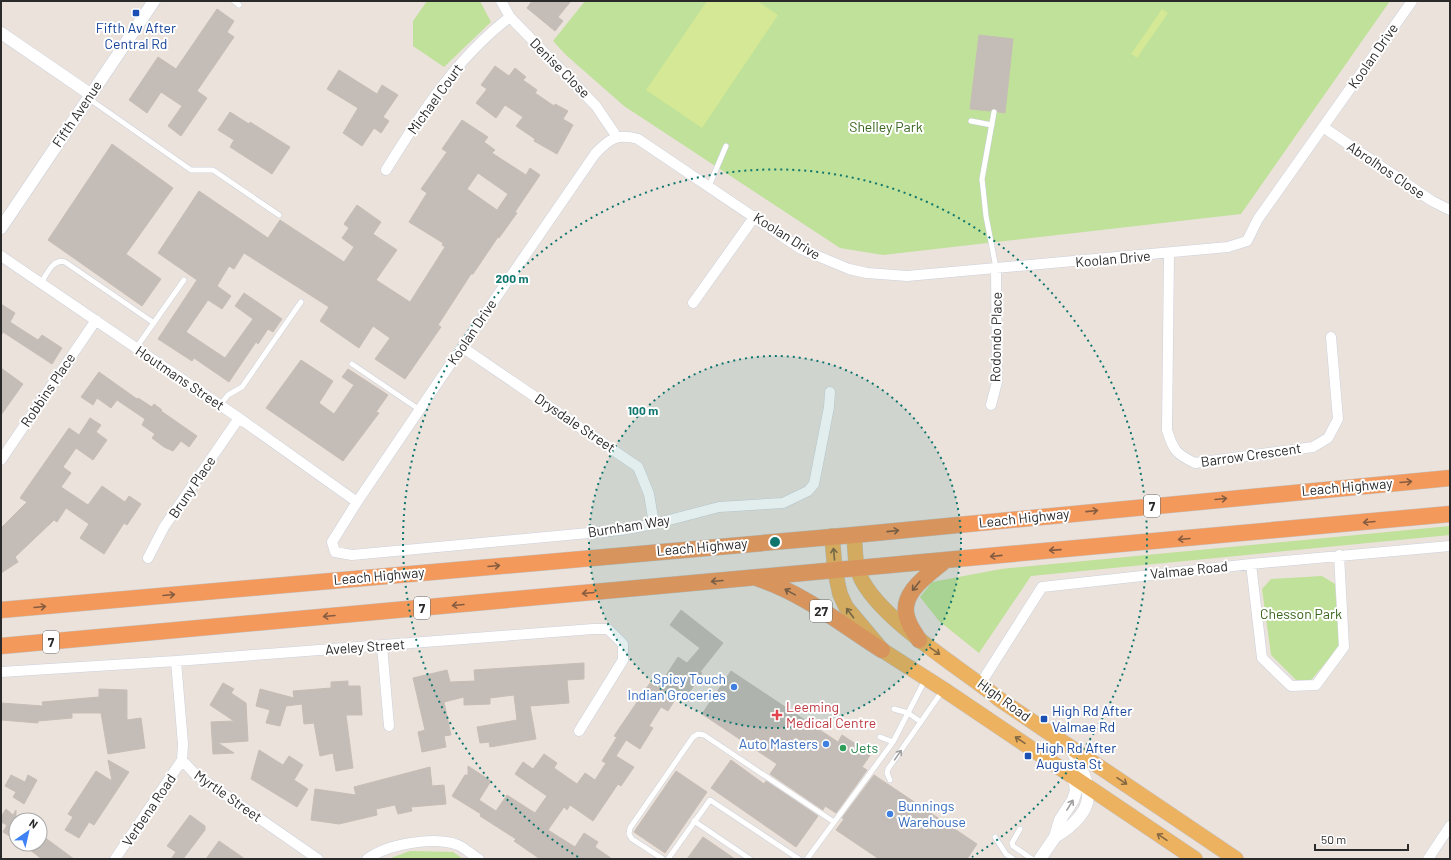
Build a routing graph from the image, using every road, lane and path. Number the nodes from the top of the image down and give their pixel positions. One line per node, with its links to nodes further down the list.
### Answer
1 (154, 1): 8 (street, Fifth Avenue)
2 (234, 1): 5 (lane)
3 (501, 1): 6 (street, Denise Close)
4 (1412, 1): 12 (street, Koolan Drive)
5 (239, 5)
6 (510, 17): 13 (street, Denise Close); 15 (street, Michael Court)
7 (1, 33): 8 (street)
8 (89, 96): 18 (lane); 20 (street, Fifth Avenue)
9 (994, 112): 11 (lane)
10 (971, 121): 11 (lane)
11 (992, 125): 23 (lane)
12 (1324, 127): 17 (street, Abrolhos Close); 21 (street, Koolan Drive)
13 (617, 137): 16 (street, Koolan Drive); 31 (street, Koolan Drive)
14 (726, 146): 16 (lane)
15 (386, 170)
16 (709, 186): 19 (street, Koolan Drive)
17 (1450, 210)
18 (279, 215)
19 (755, 216): 23 (street, Koolan Drive); 27 (street)
20 (1, 228)
21 (1169, 254): 23 (street, Koolan Drive); 30 (street, Barrow Crescent)
22 (1, 256): 25 (street, Houtmans Street)
23 (996, 268): 36 (street, Rodondo Place)
24 (184, 280): 29 (lane)
25 (41, 282): 28 (street, Houtmans Street); 29 (lane)
26 (301, 302): 35 (lane)
27 (693, 303)
28 (96, 320): 32 (street, Houtmans Street); 39 (street, Robbins Place)
29 (154, 323): 32 (lane)
30 (1331, 337)
31 (462, 347): 37 (street, Koolan Drive); 43 (street, Drysdale Street)
32 (136, 348): 35 (street, Houtmans Street)
33 (352, 364): 37 (lane)
34 (830, 392): 43 (street, Burnham Way)
35 (220, 405): 38 (street, Houtmans Street)
36 (991, 405)
37 (420, 410): 41 (street, Koolan Drive)
38 (239, 418): 41 (street, Houtmans Street); 49 (street, Bruny Place)
39 (1, 460)
40 (1450, 478): 44 (highway, Leach Highway / 7, one-way to 40)
41 (356, 502): 47 (street, Koolan Drive)
42 (1450, 514): 50 (highway, 7, one-way to 50)
43 (654, 524): 47 (street, Burnham Way)
44 (854, 535): 45 (highway, Leach Highway / 7); 52 (main road, High Road)
45 (832, 536): 53 (main road, High Road / 27, one-way to 45); 55 (highway, Leach Highway / 7, one-way to 45)
46 (1450, 546): 48 (street, Valmae Road)
47 (344, 554)
48 (1339, 556): 51 (street, Valmae Road); 51 (street)
49 (148, 558)
50 (946, 560): 52 (highway, 7); 56 (highway, one-way to 56)
51 (1251, 564): 63 (street, Valmae Road)
52 (857, 569): 53 (highway, 7); 56 (main road, High Road)
53 (835, 571): 54 (highway, 7); 59 (main road, High Road / 27, one-way to 53)
54 (756, 578): 57 (highway, 7, one-way to 57); 59 (highway, 27, one-way to 54)
55 (1, 610)
56 (919, 640): 63 (main road, High Road, one-way to 63)
57 (5, 644)
58 (382, 646): 60 (street, Aveley Street); 68 (street); 69 (street, Aveley Street)
59 (882, 650): 62 (main road, High Road / 27)
60 (176, 661): 61 (street, Aveley Street); 73 (street, Myrtle Street)
61 (1, 672)
62 (926, 678): 64 (main road, High Road / 27); 66 (lane)
63 (981, 684): 72 (main road, High Road)
64 (943, 689): 67 (lane); 74 (main road, High Road / 27, one-way to 64)
65 (894, 709): 66 (lane)
66 (908, 713): 67 (lane); 71 (lane)
67 (921, 722): 75 (lane, one-way to 67)
68 (389, 726)
69 (579, 731)
70 (880, 737): 71 (lane)
71 (893, 742): 80 (lane)
72 (1069, 746): 76 (street); 98 (main road, High Road, one-way to 98)
73 (182, 760): 85 (street, Verbena Road); 86 (street, Myrtle Street)
74 (1069, 773): 76 (main road, High Road / 27); 84 (street, one-way to 74)
75 (890, 780)
76 (1089, 788): 77 (main road, High Road / 27); 78 (street)
77 (1114, 804): 78 (street); 97 (main road, High Road / 27, one-way to 77)
78 (1086, 809): 84 (street)
79 (694, 821): 90 (lane); 91 (lane); 92 (lane)
80 (834, 822): 89 (lane); 93 (lane)
81 (1450, 826): 99 (street)
82 (1020, 830): 95 (lane)
83 (995, 837): 94 (lane)
84 (1055, 837): 96 (street)
85 (115, 859)
86 (318, 859)
87 (367, 859): 88 (street)
88 (479, 859)
89 (663, 859)
90 (668, 859)
91 (750, 859)
92 (799, 859)
93 (807, 859)
94 (1013, 859)
95 (1032, 859)
96 (1040, 859)
97 (1195, 859)
98 (1236, 859)
99 (1428, 859)

